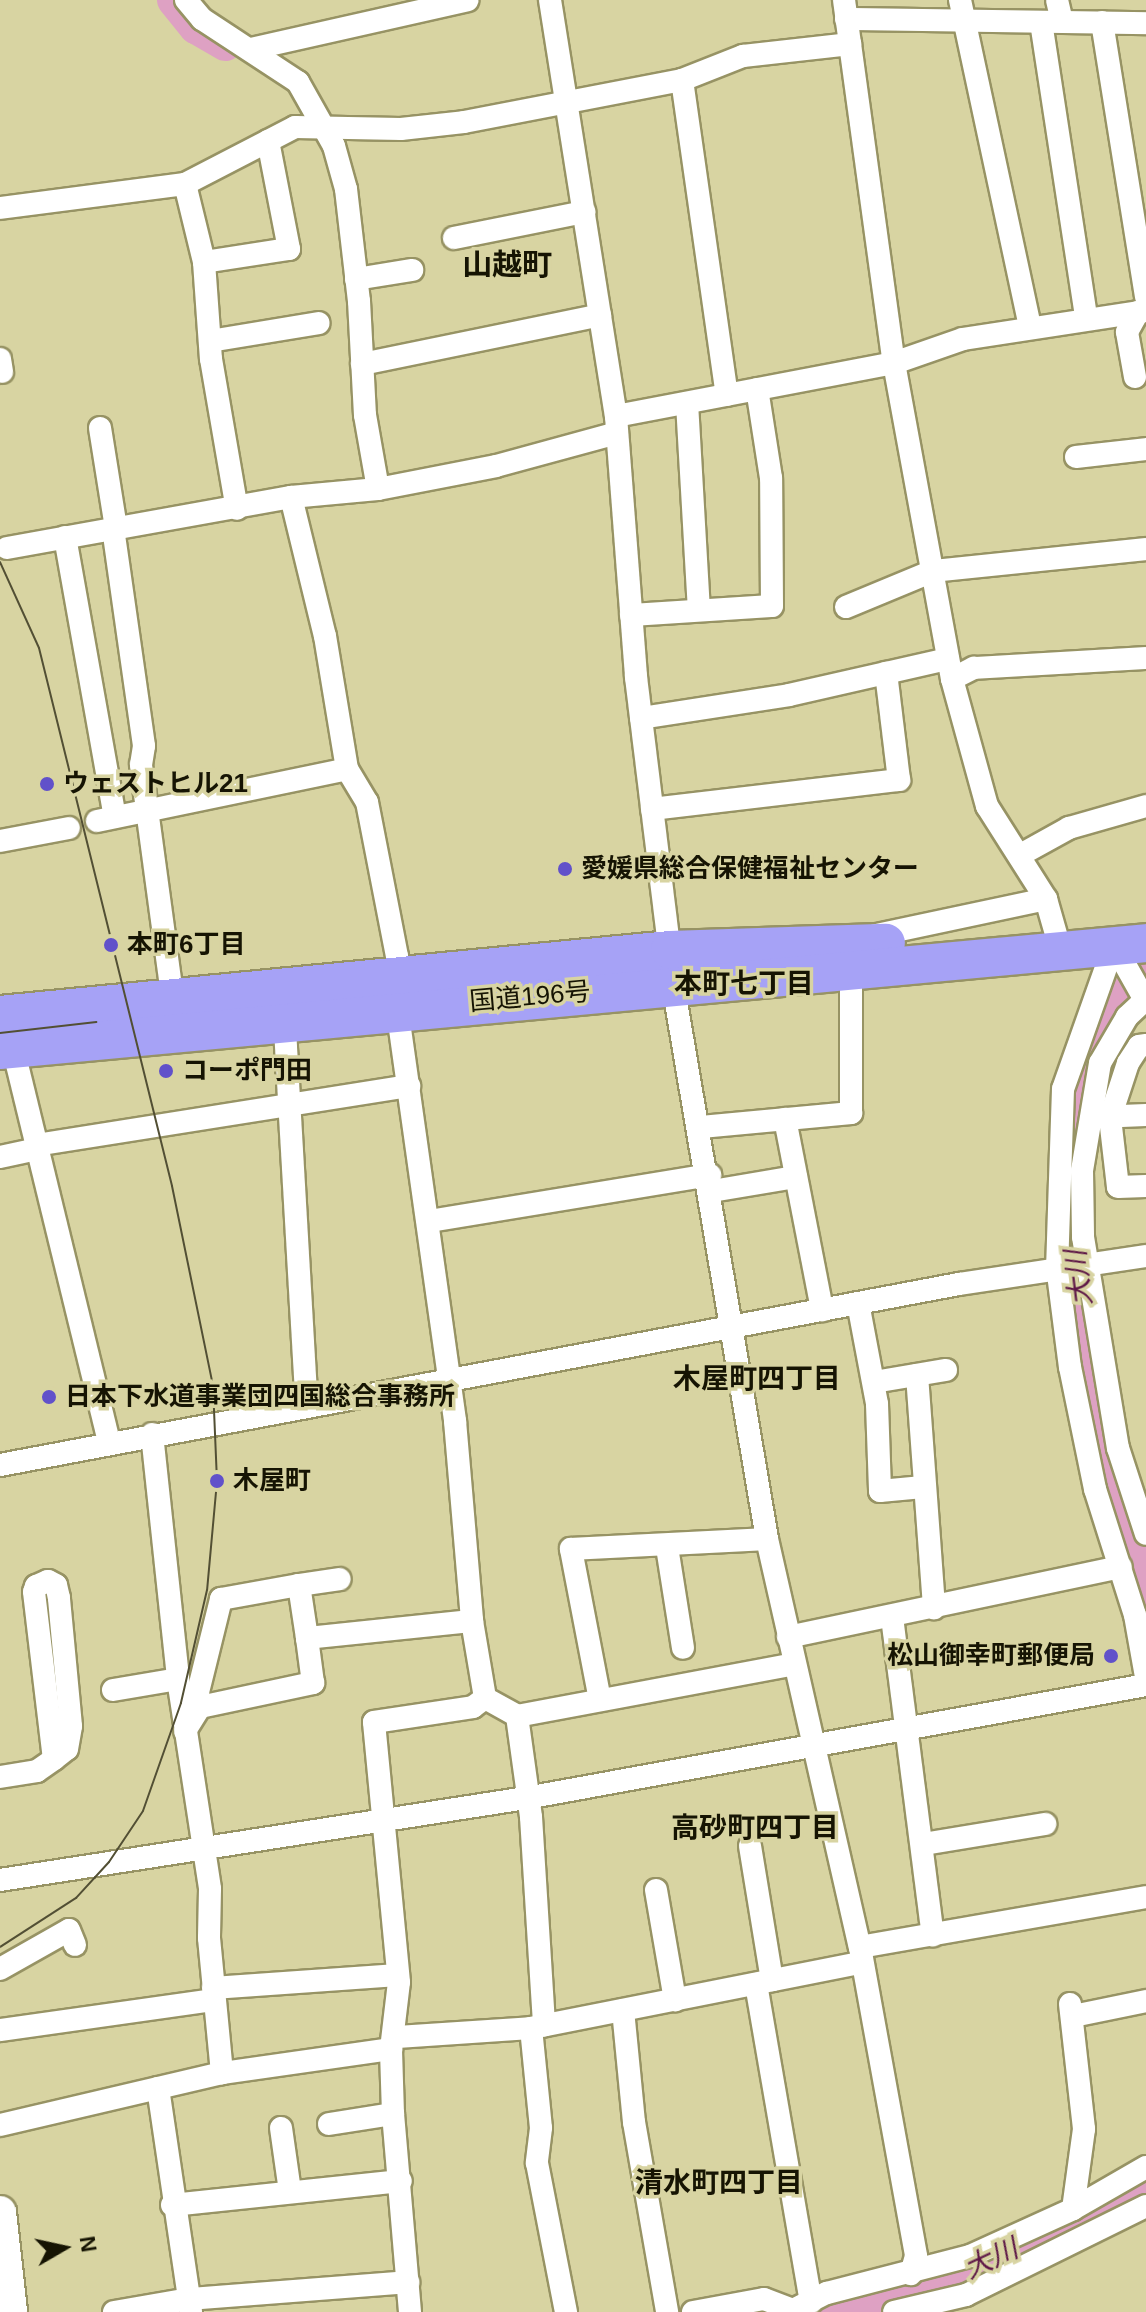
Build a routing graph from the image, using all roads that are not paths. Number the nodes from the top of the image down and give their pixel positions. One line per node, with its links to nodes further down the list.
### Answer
1 (186, 0): 11 (street)
2 (468, 0): 11 (street)
3 (550, 0): 13 (street)
4 (960, 0): 8 (street)
5 (1118, 0): 9 (street)
6 (845, 9): 8 (street); 10 (street)
7 (1053, 14): 8 (street); 9 (street); 25 (street)
8 (966, 24): 27 (street)
9 (1132, 26): 23 (street)
10 (850, 44): 12 (street); 29 (street)
11 (251, 49): 14 (street)
12 (682, 80): 13 (street); 33 (street)
13 (567, 104): 14 (street); 18 (street)
14 (320, 124): 15 (street); 22 (street)
15 (268, 141): 16 (street); 20 (street)
16 (185, 184): 17 (street); 20 (street)
17 (0, 208)
18 (584, 212): 19 (street); 24 (street)
19 (454, 238)
20 (204, 262): 28 (street)
21 (412, 270): 22 (street)
22 (356, 279): 30 (street)
23 (1143, 306): 25 (street); 31 (street)
24 (600, 315): 30 (street); 35 (street)
25 (1086, 317): 27 (street)
26 (319, 323): 28 (street)
27 (1030, 327): 29 (street)
28 (210, 341): 41 (street)
29 (894, 363): 32 (street); 46 (street)
30 (362, 364): 39 (street)
31 (1135, 377)
32 (757, 389): 33 (street); 48 (street)
33 (727, 395): 34 (street)
34 (687, 403): 35 (street); 48 (street)
35 (616, 425): 39 (street); 49 (street)
36 (100, 428): 42 (street)
37 (1146, 449): 38 (street)
38 (1076, 457)
39 (378, 489): 40 (street)
40 (291, 497): 41 (street); 54 (street)
41 (237, 509): 42 (street)
42 (114, 528): 43 (street); 57 (street)
43 (65, 537): 44 (street); 57 (street)
44 (7, 548)
45 (1146, 549): 46 (street)
46 (933, 571): 47 (street); 51 (street)
47 (846, 607)
48 (699, 610): 49 (street)
49 (631, 615): 53 (street)
50 (1146, 658): 51 (street)
51 (950, 669): 52 (street); 60 (street)
52 (886, 673): 53 (street); 56 (street)
53 (641, 718): 56 (street)
54 (347, 769): 57 (street); 66 (street)
55 (1146, 806): 60 (street)
56 (652, 809): 64 (street)
57 (147, 810): 67 (street)
58 (69, 828): 59 (street)
59 (0, 841)
60 (1022, 854): 61 (street)
61 (1046, 899): 62 (street); 63 (street)
62 (1060, 948): 63 (highway, 国道196号); 65 (highway, 国道196号)
63 (849, 954): 64 (highway, 国道196号); 76 (street)
64 (672, 967): 66 (highway, 国道196号); 77 (street)
65 (1137, 976): 73 (street); 73 (street)
66 (399, 992): 68 (highway, 国道196号); 71 (street)
67 (172, 995): 68 (highway, 国道196号); 69 (highway, 国道196号)
68 (283, 1003): 69 (highway, 国道196号); 72 (street)
69 (4, 1038): 78 (street)
70 (1146, 1045): 75 (street)
71 (409, 1086): 72 (street); 83 (street)
72 (291, 1102): 78 (street); 93 (street)
73 (1074, 1115): 75 (street); 85 (street)
74 (1146, 1115): 75 (street)
75 (1110, 1118): 82 (street)
76 (785, 1119): 77 (street); 80 (street)
77 (701, 1127): 81 (street)
78 (36, 1147): 79 (street); 95 (street)
79 (0, 1157)
80 (796, 1177): 81 (street); 87 (street)
81 (711, 1183): 83 (street); 88 (street)
82 (1146, 1186)
83 (429, 1221): 91 (street)
84 (1146, 1256): 85 (street)
85 (1072, 1265): 86 (street); 98 (street); 101 (street)
86 (858, 1303): 87 (street); 92 (street)
87 (822, 1310): 88 (street)
88 (734, 1327): 91 (street); 99 (street)
89 (946, 1370): 90 (street)
90 (917, 1375): 92 (street); 97 (street)
91 (451, 1380): 93 (street); 106 (street)
92 (874, 1382): 97 (street)
93 (307, 1406): 94 (street)
94 (152, 1434): 95 (street); 112 (street)
95 (109, 1442): 96 (street)
96 (0, 1465)
97 (923, 1487): 104 (street)
98 (1146, 1534)
99 (767, 1539): 100 (street); 107 (street)
100 (667, 1547): 109 (street); 116 (street)
101 (1121, 1567): 104 (street); 111 (street)
102 (340, 1579): 103 (street)
103 (299, 1585): 108 (street); 117 (street)
104 (934, 1608): 105 (street)
105 (892, 1617): 107 (street); 119 (street)
106 (472, 1621): 108 (street); 115 (street)
107 (788, 1637): 110 (street)
108 (307, 1638): 117 (street)
109 (683, 1648)
110 (794, 1664): 116 (street); 121 (street)
111 (1146, 1677)
112 (178, 1679): 114 (street); 120 (street)
113 (1146, 1685): 119 (street)
114 (113, 1690)
115 (485, 1698): 118 (street); 125 (street)
116 (600, 1700): 118 (street)
117 (200, 1707): 120 (street)
118 (517, 1716): 124 (street)
119 (910, 1728): 121 (street); 127 (street)
120 (185, 1731): 129 (street)
121 (813, 1744): 124 (street); 135 (street)
122 (54, 1759): 122 (street); 123 (street)
123 (0, 1777)
124 (526, 1798): 125 (street); 143 (street)
125 (382, 1821): 129 (street); 137 (street)
126 (1045, 1824): 127 (street)
127 (923, 1844): 133 (street)
128 (750, 1846): 138 (street)
129 (204, 1848): 130 (street); 139 (street)
130 (0, 1880)
131 (656, 1890): 140 (street)
132 (1146, 1897): 133 (street)
133 (933, 1935): 135 (street)
134 (75, 1945): 136 (street)
135 (860, 1955): 138 (street); 159 (street)
136 (0, 1969)
137 (398, 1975): 139 (street); 145 (street)
138 (764, 1982): 140 (street); 162 (street)
139 (213, 1994): 144 (street); 146 (street)
140 (675, 2000): 142 (street)
141 (1146, 2001): 157 (street)
142 (623, 2010): 143 (street); 167 (street)
143 (537, 2027): 145 (street); 166 (street)
144 (0, 2030)
145 (394, 2043): 146 (street); 148 (street)
146 (222, 2073): 147 (street)
147 (158, 2088): 150 (street); 155 (street)
148 (393, 2114): 149 (street); 153 (street)
149 (329, 2124)
150 (0, 2125)
151 (281, 2128): 154 (street)
152 (1146, 2167): 157 (street)
153 (401, 2181): 154 (street); 160 (street)
154 (290, 2191): 155 (street)
155 (172, 2205): 161 (street)
156 (1146, 2206): 169 (street)
157 (1073, 2209): 159 (street)
158 (0, 2212): 163 (main road)
159 (911, 2274): 162 (street)
160 (408, 2282): 161 (street); 165 (street)
161 (190, 2306): 164 (street)
162 (798, 2308): 168 (street)
163 (11, 2312)
164 (114, 2312)
165 (410, 2312)
166 (566, 2312)
167 (667, 2312)
168 (693, 2312)
169 (896, 2312)

